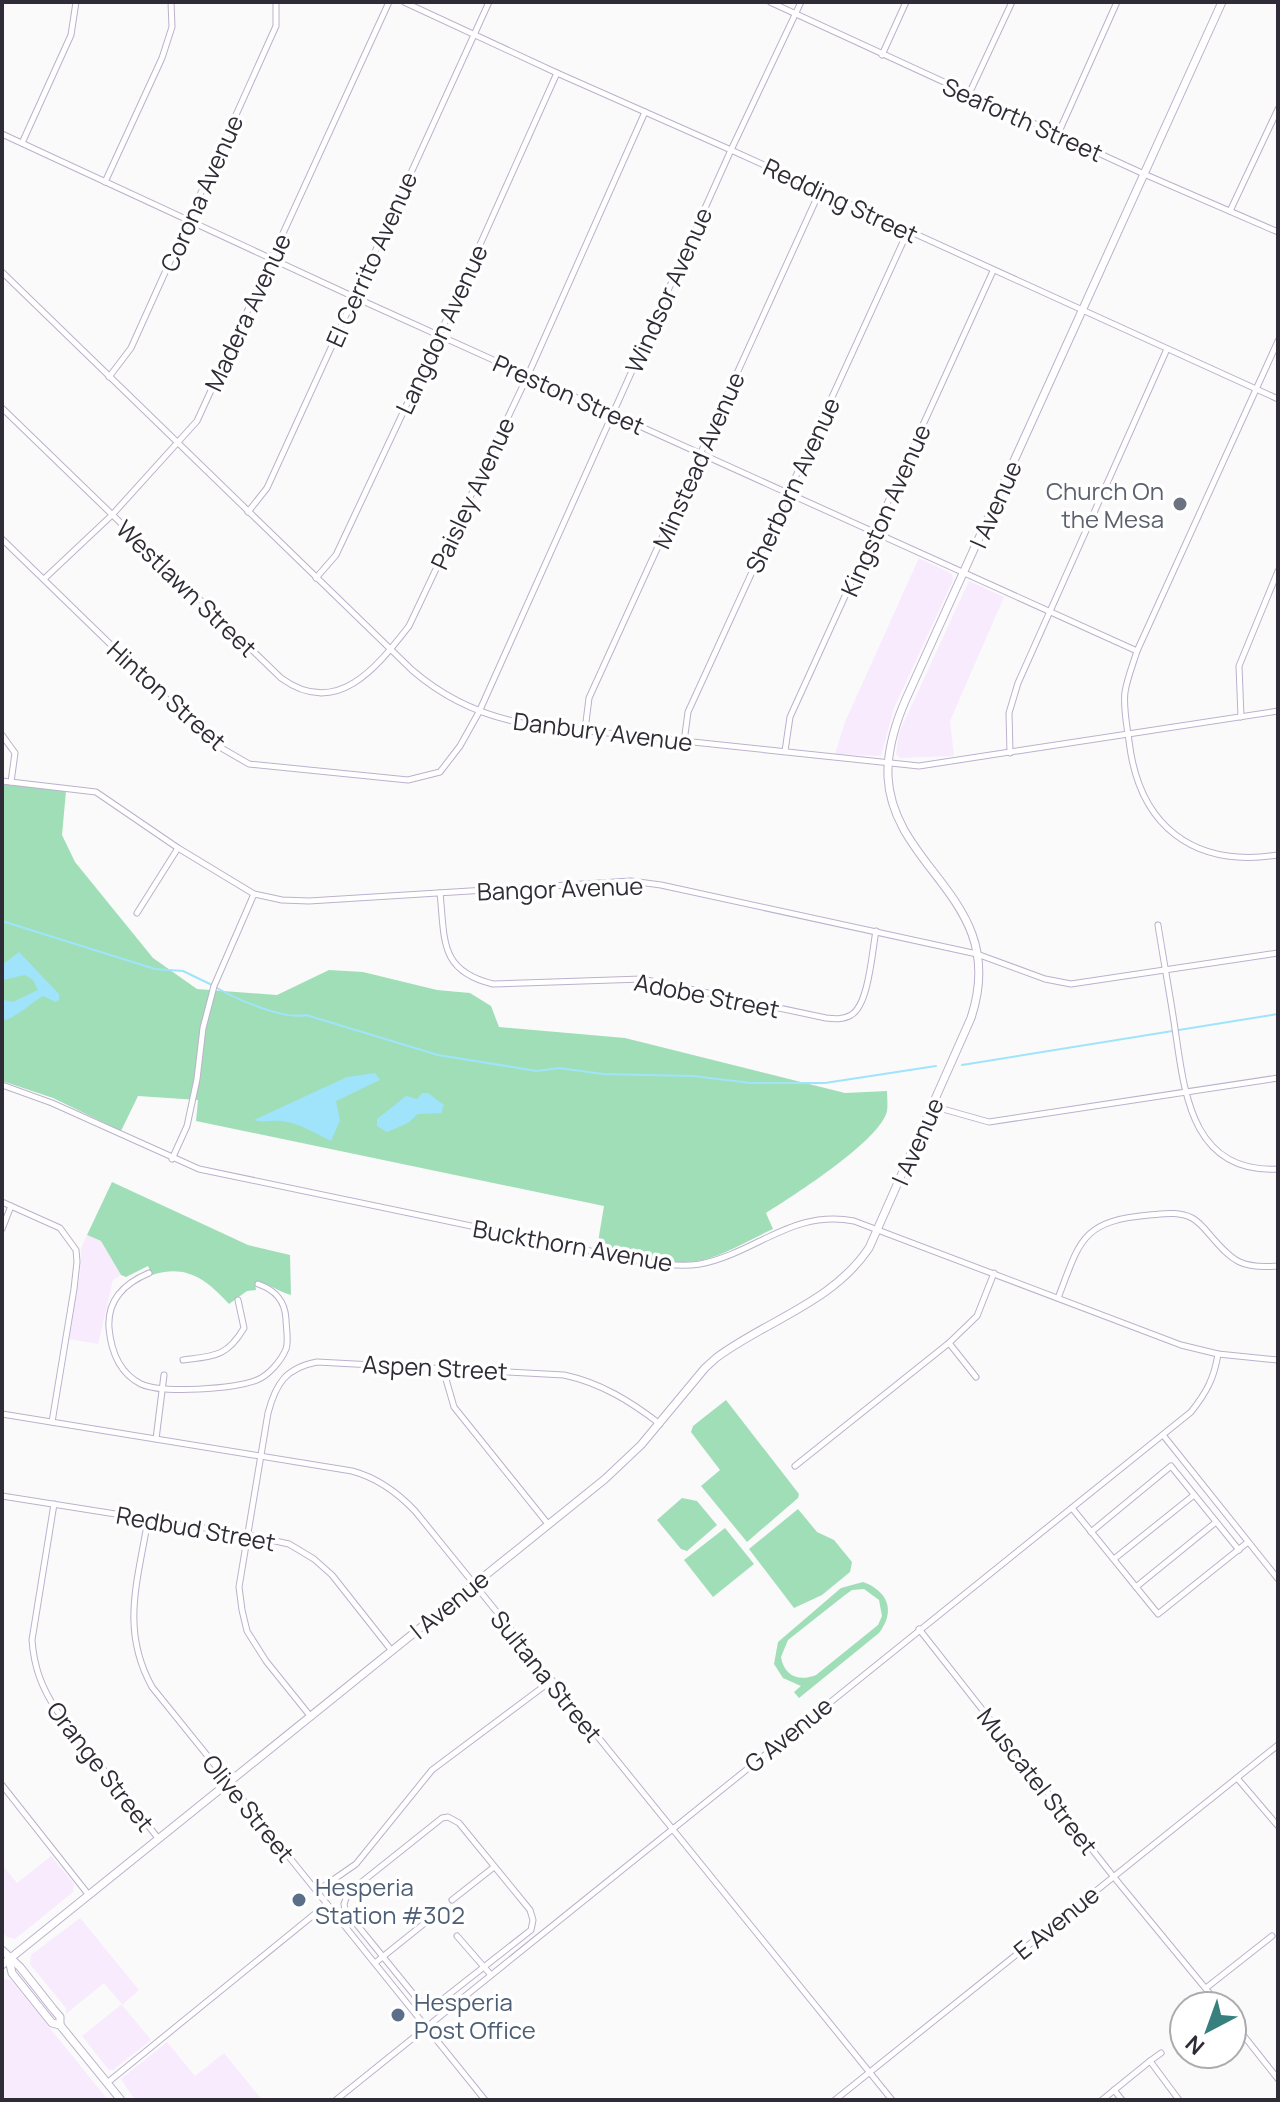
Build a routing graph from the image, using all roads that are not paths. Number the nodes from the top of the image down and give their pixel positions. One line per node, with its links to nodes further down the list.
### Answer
1 (76, 2): 22 (street)
2 (171, 2): 25 (street)
3 (276, 2): 28 (street, Corona Avenue)
4 (389, 2): 31 (street, Madera Avenue)
5 (404, 2): 14 (street, Redding Street)
6 (489, 2): 14 (street, El Cerrito Avenue)
7 (770, 2): 13 (street, Seaforth Street)
8 (801, 2): 13 (street, Windsor Avenue)
9 (906, 2): 15 (street)
10 (1012, 2): 17 (street)
11 (1117, 2): 21 (street)
12 (1222, 2): 24 (main road, I Avenue)
13 (796, 14): 15 (street, Seaforth Street); 23 (street, Windsor Avenue)
14 (474, 33): 16 (street, Redding Street); 34 (street, El Cerrito Avenue)
15 (882, 55): 17 (street, Seaforth Street)
16 (557, 73): 19 (street, Redding Street); 36 (street, Langdon Avenue)
17 (969, 94): 21 (street, Seaforth Street)
18 (1278, 109): 27 (street)
19 (645, 112): 23 (street, Redding Street); 39 (street, Paisley Avenue)
20 (2, 134): 22 (street, Preston Street)
21 (1058, 134): 24 (street, Seaforth Street)
22 (22, 143): 25 (street, Preston Street)
23 (731, 150): 26 (street, Redding Street); 44 (street, Windsor Avenue)
24 (1144, 174): 27 (street, Seaforth Street); 35 (main road, I Avenue)
25 (105, 182): 28 (street, Preston Street)
26 (820, 191): 29 (street, Redding Street); 46 (street, Minstead Avenue)
27 (1230, 211): 30 (street, Seaforth Street)
28 (188, 221): 31 (street, Preston Street); 40 (street, Corona Avenue)
29 (908, 231): 32 (street, Redding Street); 47 (street, Sherborn Avenue)
30 (1278, 232)
31 (272, 258): 34 (street, Preston Street); 45 (street, Madera Avenue)
32 (993, 271): 35 (street, Redding Street); 50 (street, Kingston Avenue)
33 (2, 272): 40 (street, Danbury Avenue)
34 (354, 297): 36 (street, Preston Street); 48 (street, El Cerrito Avenue)
35 (1082, 311): 38 (street, Redding Street); 53 (main road, I Avenue)
36 (439, 336): 39 (street, Preston Street); 54 (street, Langdon Avenue)
37 (1278, 341): 41 (street)
38 (1167, 349): 41 (street, Redding Street); 56 (street)
39 (528, 375): 44 (street, Preston Street); 57 (street, Paisley Avenue)
40 (109, 377): 45 (street, Danbury Avenue)
41 (1257, 389): 42 (street, Redding Street); 58 (street)
42 (1278, 399)
43 (2, 408): 49 (street, Westlawn Street)
44 (613, 413): 46 (street, Preston Street); 60 (street, Windsor Avenue)
45 (178, 444): 48 (street, Danbury Avenue); 49 (street, Madera Avenue)
46 (701, 453): 47 (street, Preston Street); 62 (street, Minstead Avenue)
47 (788, 493): 50 (street, Preston Street); 65 (street, Sherborn Avenue)
48 (248, 512): 54 (street, Danbury Avenue)
49 (112, 515): 55 (street, Madera Avenue); 57 (street, Westlawn Street)
50 (876, 531): 53 (street, Preston Street); 66 (street, Kingston Avenue)
51 (2, 539): 55 (street, Hinton Street)
52 (1278, 571): 61 (street)
53 (964, 573): 56 (street, Preston Street); 68 (main road, I Avenue)
54 (316, 578): 57 (street, Danbury Avenue)
55 (44, 579): 60 (street, Hinton Street)
56 (1050, 612): 58 (street, Preston Street); 67 (street)
57 (391, 650): 60 (street, Danbury Avenue)
58 (1137, 651): 63 (street)
59 (1278, 711): 61 (street, Danbury Avenue)
60 (479, 712): 62 (street, Danbury Avenue)
61 (1241, 717): 63 (street, Danbury Avenue)
62 (585, 730): 65 (street, Danbury Avenue)
63 (1128, 734): 67 (street, Danbury Avenue); 72 (street)
64 (2, 735): 70 (street)
65 (684, 742): 66 (street, Danbury Avenue)
66 (785, 751): 68 (street, Danbury Avenue)
67 (1010, 753): 68 (street, Danbury Avenue)
68 (889, 764): 79 (main road, I Avenue)
69 (2, 781): 70 (street, Bangor Avenue)
70 (11, 782): 71 (street, Bangor Avenue)
71 (178, 848): 74 (street, Bangor Avenue); 75 (street)
72 (1278, 855)
73 (440, 893): 74 (street, Bangor Avenue); 77 (street, Bangor Avenue); 77 (street, Adobe Street)
74 (254, 894): 85 (street)
75 (137, 913)
76 (1158, 925): 80 (street)
77 (876, 931): 79 (street, Bangor Avenue)
78 (1278, 953): 80 (street, Bangor Avenue)
79 (977, 954): 80 (street, Bangor Avenue); 84 (main road, I Avenue)
80 (1167, 971): 83 (street)
81 (1278, 1078): 83 (street)
82 (2, 1085): 85 (street, Buckthorn Avenue)
83 (1184, 1092): 84 (street); 86 (street)
84 (932, 1106): 90 (main road, I Avenue)
85 (172, 1159): 90 (street, Buckthorn Avenue)
86 (1278, 1169)
87 (2, 1202): 88 (street)
88 (11, 1206): 89 (street); 106 (street)
89 (2, 1229)
90 (878, 1229): 93 (street, Buckthorn Avenue); 107 (main road, I Avenue)
91 (1278, 1266): 95 (street)
92 (149, 1273): 104 (street)
93 (994, 1273): 95 (street, Buckthorn Avenue); 97 (street)
94 (258, 1284): 104 (street)
95 (1058, 1298): 98 (street, Buckthorn Avenue)
96 (238, 1300): 99 (street)
97 (949, 1343): 103 (street); 111 (street)
98 (1218, 1354): 100 (street, Buckthorn Avenue); 108 (street, G Avenue)
99 (183, 1360)
100 (1278, 1360)
101 (443, 1369): 107 (street, Aspen Street); 110 (street, Aspen Street); 118 (street)
102 (164, 1375): 104 (street)
103 (976, 1377)
104 (162, 1387): 109 (street)
105 (2, 1414): 106 (street, Sultana Street)
106 (52, 1422): 109 (street, Sultana Street)
107 (660, 1424): 118 (main road, I Avenue)
108 (1163, 1435): 115 (street, G Avenue); 121 (street)
109 (156, 1439): 110 (street, Sultana Street)
110 (260, 1456): 120 (street, Aspen Street); 125 (street, Sultana Street)
111 (795, 1466)
112 (1194, 1495): 117 (street); 119 (street); 123 (street)
113 (2, 1496): 114 (street, Redbud Street)
114 (54, 1504): 116 (street, Redbud Street); 137 (street, Orange Street)
115 (1072, 1508): 119 (street); 127 (street, G Avenue)
116 (148, 1519): 120 (street, Redbud Street); 133 (street, Olive Street)
117 (1216, 1521): 122 (street); 126 (street)
118 (548, 1524): 125 (main road, I Avenue)
119 (1091, 1532): 123 (street)
120 (248, 1535): 128 (street, Redbud Street); 130 (street, Aspen Street)
121 (1248, 1542): 122 (street); 124 (street)
122 (1239, 1550): 126 (street)
123 (1114, 1559): 126 (street)
124 (1278, 1579)
125 (474, 1584): 128 (main road, I Avenue); 129 (street, Sultana Street)
126 (1136, 1587)
127 (919, 1629): 136 (street, G Avenue); 139 (street, Muscatel Street)
128 (392, 1651): 130 (main road, I Avenue)
129 (551, 1681): 136 (street, Sultana Street); 140 (street)
130 (311, 1717): 133 (main road, I Avenue)
131 (1278, 1745): 132 (street, E Avenue)
132 (1237, 1778): 135 (street); 139 (street, E Avenue)
133 (229, 1783): 137 (main road, I Avenue); 140 (street, Olive Street)
134 (2, 1785): 141 (street)
135 (1278, 1826)
136 (671, 1830): 152 (street, G Avenue); 158 (street, Sultana Street)
137 (158, 1838): 141 (main road, I Avenue)
138 (494, 1867): 142 (street); 148 (street); 151 (street)
139 (1113, 1876): 153 (street, Muscatel Street); 158 (street, E Avenue)
140 (317, 1891): 143 (street, Olive Street)
141 (88, 1894): 149 (main road, I Avenue)
142 (452, 1900)
143 (327, 1904): 150 (street, Olive Street); 160 (street)
144 (426, 1922): 148 (street)
145 (457, 1936): 151 (street)
146 (1272, 1936): 153 (street)
147 (2, 1950): 149 (main road)
148 (383, 1956): 150 (street); 151 (street)
149 (6, 1962): 160 (main road)
150 (375, 1963): 154 (street, Olive Street)
151 (484, 1967): 152 (street)
152 (491, 1975): 154 (street, G Avenue)
153 (1206, 1988)
154 (426, 2027): 163 (street, G Avenue); 164 (street, Olive Street)
155 (1248, 2041): 159 (street)
156 (1161, 2053): 157 (street)
157 (1150, 2061): 161 (street); 169 (street)
158 (869, 2072): 165 (street, E Avenue); 166 (street, Sultana Street)
159 (1278, 2079)
160 (107, 2083): 162 (main road)
161 (1114, 2090): 167 (street); 168 (street)
162 (121, 2100)
163 (336, 2100)
164 (485, 2100)
165 (835, 2100)
166 (892, 2100)
167 (1102, 2100)
168 (1122, 2100)
169 (1179, 2100)

